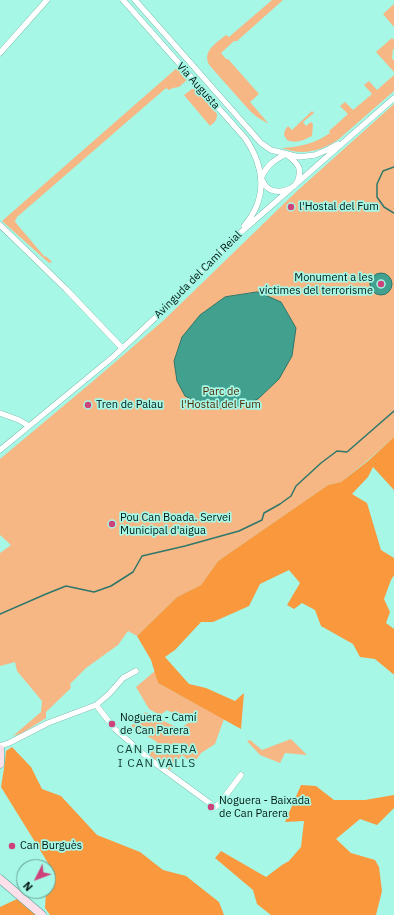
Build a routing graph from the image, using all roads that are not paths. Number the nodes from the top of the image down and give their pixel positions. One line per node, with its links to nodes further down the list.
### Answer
1 (47, 0): 4 (street)
2 (123, 0): 8 (street, Via Augusta)
3 (136, 0): 7 (street, Via Augusta)
4 (0, 53)
5 (394, 98): 6 (street, Avinguda del Camí Reial)
6 (347, 139): 7 (street, Via Augusta); 9 (street, Avinguda del Camí Reial)
7 (286, 154): 8 (street, Via Augusta); 9 (street, Via Augusta)
8 (262, 178): 9 (street); 11 (street, Via Augusta)
9 (294, 186): 11 (street, Avinguda del Camí Reial)
10 (0, 225): 12 (street)
11 (231, 241): 12 (street, Avinguda del Camí Reial)
12 (122, 348): 14 (street, Avinguda del Camí Reial)
13 (0, 413): 14 (street)
14 (29, 426): 15 (street, Avinguda del Camí Reial)
15 (0, 450)
16 (136, 671): 17 (street)
17 (96, 706): 18 (street); 21 (street)
18 (0, 746)
19 (0, 749): 20 (main road)
20 (0, 764)
21 (241, 775)
22 (0, 879): 23 (main road)
23 (42, 915)

